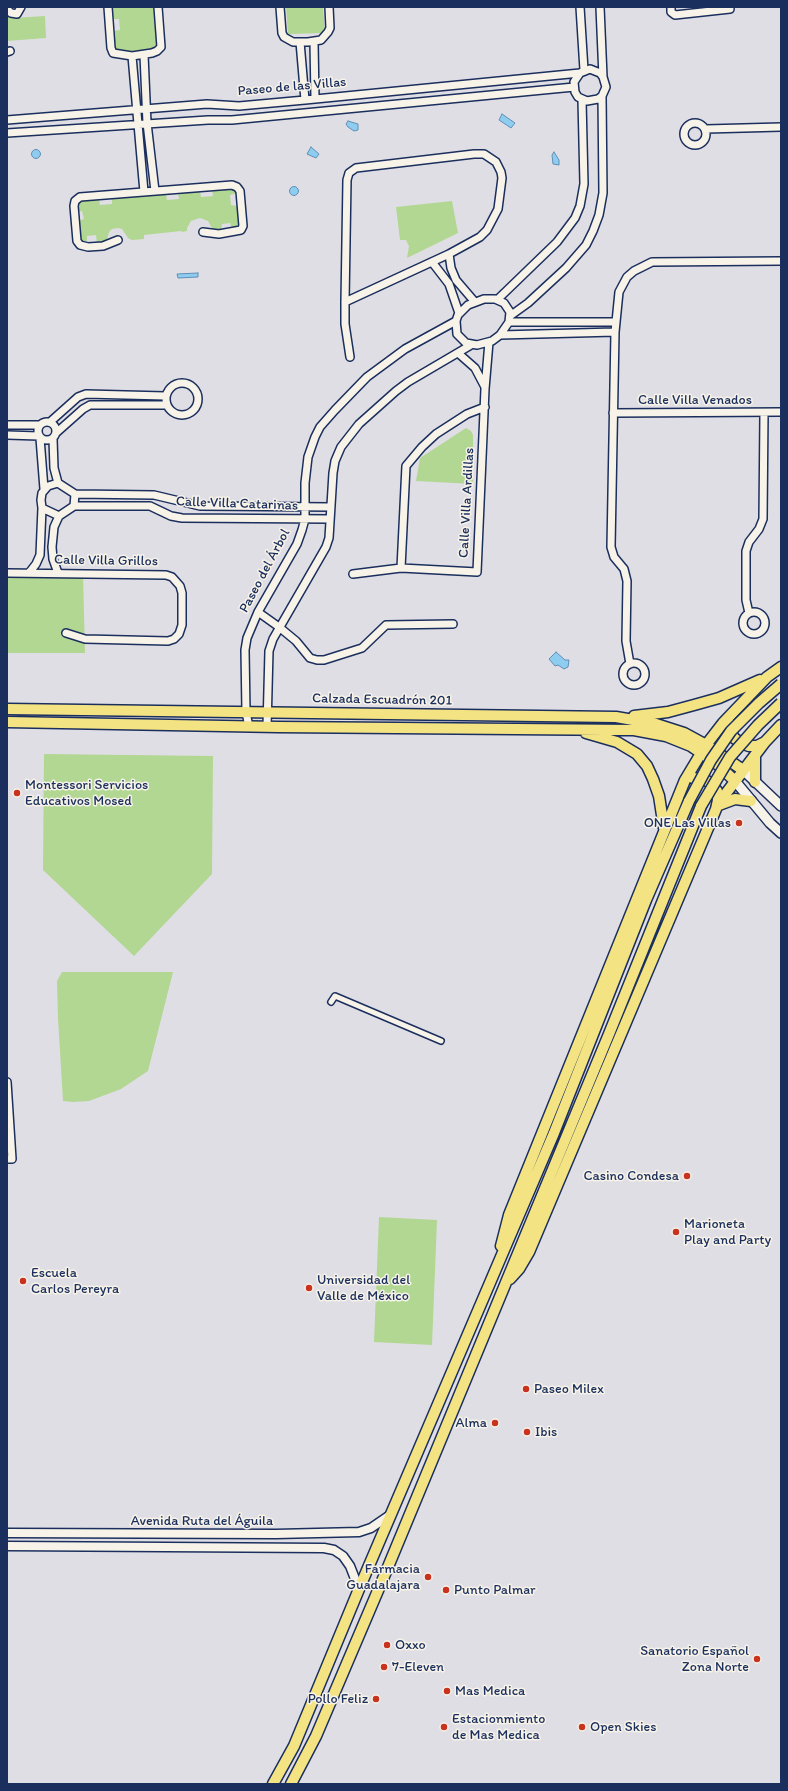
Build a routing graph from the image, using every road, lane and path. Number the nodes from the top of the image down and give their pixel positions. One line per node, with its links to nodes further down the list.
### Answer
1 (21, 7): 9 (street)
2 (108, 7): 14 (street)
3 (158, 7): 13 (street)
4 (280, 7): 11 (street)
5 (329, 7): 12 (street)
6 (580, 7): 17 (street)
7 (600, 7): 18 (street)
8 (670, 7): 10 (street)
9 (7, 9)
10 (730, 9)
11 (300, 42): 12 (street); 16 (street)
12 (314, 42): 15 (street)
13 (144, 55): 14 (street); 19 (street)
14 (132, 56): 20 (street)
15 (315, 64): 16 (street); 23 (street)
16 (303, 65): 24 (street)
17 (582, 72): 18 (street); 21 (street); 23 (street, Paseo de las Villas)
18 (603, 77): 22 (street)
19 (145, 78): 20 (street); 27 (street)
20 (134, 79): 26 (street)
21 (574, 87): 25 (street); 29 (street, Paseo de las Villas)
22 (602, 96): 25 (street); 47 (street)
23 (316, 99): 24 (street, Paseo de las Villas)
24 (305, 100): 27 (street, Paseo de las Villas)
25 (582, 100): 43 (street)
26 (136, 109): 27 (street, Paseo de las Villas); 28 (street, Paseo de las Villas); 30 (street)
27 (146, 109): 29 (street)
28 (7, 120)
29 (147, 123): 30 (street, Paseo de las Villas); 34 (street)
30 (137, 124): 33 (street, Paseo de las Villas); 35 (street)
31 (781, 127): 32 (street)
32 (706, 129)
33 (7, 133)
34 (155, 191): 35 (street); 36 (street)
35 (144, 192): 37 (street)
36 (203, 232)
37 (118, 240)
38 (449, 254): 40 (street); 41 (street); 45 (street)
39 (781, 261): 50 (street)
40 (432, 262): 42 (street); 45 (street)
41 (456, 280): 42 (street); 44 (street)
42 (449, 284): 46 (street)
43 (498, 299): 44 (street); 47 (street)
44 (474, 301): 46 (street)
45 (345, 302): 57 (street)
46 (459, 313): 48 (street)
47 (509, 319): 49 (street); 53 (street)
48 (456, 322): 55 (street); 75 (street, Paseo del Árbol)
49 (572, 322): 50 (street); 52 (street)
50 (616, 322): 51 (street)
51 (615, 332): 52 (street); 63 (street)
52 (572, 333): 53 (street)
53 (500, 335): 54 (street)
54 (489, 342): 55 (street); 58 (street, Calle Villa Ardillas)
55 (471, 345): 56 (street)
56 (458, 353): 58 (street, Calle Villa Ardillas); 76 (street)
57 (350, 357)
58 (485, 389): 61 (street, Calle Villa Ardillas)
59 (165, 396): 60 (street); 60 (street); 65 (street)
60 (166, 405): 69 (street)
61 (485, 407): 81 (street); 81 (street, Calle Villa Ardillas)
62 (781, 412): 64 (street)
63 (613, 413): 64 (street, Calle Villa Venados); 91 (street)
64 (764, 413): 87 (street, Calle Villa Venados)
65 (50, 422): 67 (street); 69 (street)
66 (7, 425): 67 (street)
67 (39, 425): 70 (street)
68 (7, 436): 70 (street)
69 (54, 436): 70 (street); 71 (street)
70 (39, 437): 72 (street)
71 (58, 483): 72 (street); 73 (street)
72 (44, 489): 77 (street)
73 (75, 494): 74 (street); 75 (street, Calle Villa Catarinas)
74 (74, 506): 78 (street); 79 (street, Calle Villa Catarinas)
75 (305, 507): 76 (street, Calle Villa Catarinas); 79 (street, Paseo del Árbol)
76 (331, 507): 80 (street)
77 (42, 508): 78 (street); 83 (street)
78 (59, 516): 84 (street)
79 (305, 519): 80 (street, Calle Villa Catarinas); 86 (street, Paseo del Árbol)
80 (330, 519): 89 (street)
81 (401, 568): 85 (street, Calle Villa Ardillas)
82 (7, 573): 83 (street, Calle Villa Grillos)
83 (29, 573): 84 (street, Calle Villa Grillos)
84 (58, 573): 90 (street, Calle Villa Grillos)
85 (352, 574)
86 (258, 612): 89 (street); 97 (street, Paseo del Árbol)
87 (749, 613)
88 (453, 624): 89 (street)
89 (280, 627): 98 (street)
90 (66, 633)
91 (630, 664)
92 (781, 667): 93 (main road)
93 (767, 677): 99 (main road); 100 (main road)
94 (781, 684): 123 (main road, bridge)
95 (781, 703): 124 (main road, bridge)
96 (7, 709): 97 (main road, Calzada Escuadrón 201)
97 (246, 712): 98 (main road, Calzada Escuadrón 201); 103 (street, Paseo del Árbol)
98 (267, 712): 100 (main road, Calzada Escuadrón 201); 104 (street)
99 (731, 714): 106 (main road); 107 (main road)
100 (616, 717): 107 (main road, Calzada Escuadrón 201)
101 (7, 722): 103 (main road, Calzada Escuadrón 201)
102 (781, 724): 106 (main road)
103 (249, 727): 104 (main road, Calzada Escuadrón 201)
104 (267, 727): 105 (main road, Calzada Escuadrón 201)
105 (573, 730): 107 (main road, Calzada Escuadrón 201); 117 (main road)
106 (765, 742): 108 (main road)
107 (704, 749): 109 (main road, Calzada Escuadrón 201); 110 (main road); 111 (main road, Calzada Escuadrón 201)
108 (755, 756): 109 (main road); 112 (main road)
109 (743, 770): 111 (main road); 112 (main road)
110 (685, 780): 116 (main road); 117 (main road)
111 (735, 781): 114 (main road); 116 (main road)
112 (755, 782): 113 (main road)
113 (764, 791): 114 (main road); 115 (main road)
114 (752, 802): 116 (main road); 118 (main road)
115 (781, 806)
116 (718, 807): 124 (main road)
117 (664, 830): 123 (main road)
118 (781, 833)
119 (331, 1002): 120 (street)
120 (441, 1041)
121 (7, 1082): 122 (street)
122 (7, 1159)
123 (497, 1265): 125 (main road)
124 (505, 1285): 130 (main road)
125 (392, 1513): 126 (street, Avenida Ruta del Águila); 128 (main road)
126 (7, 1533)
127 (7, 1546): 128 (street, Avenida Ruta del Águila)
128 (359, 1589): 129 (main road)
129 (274, 1784)
130 (291, 1784)

